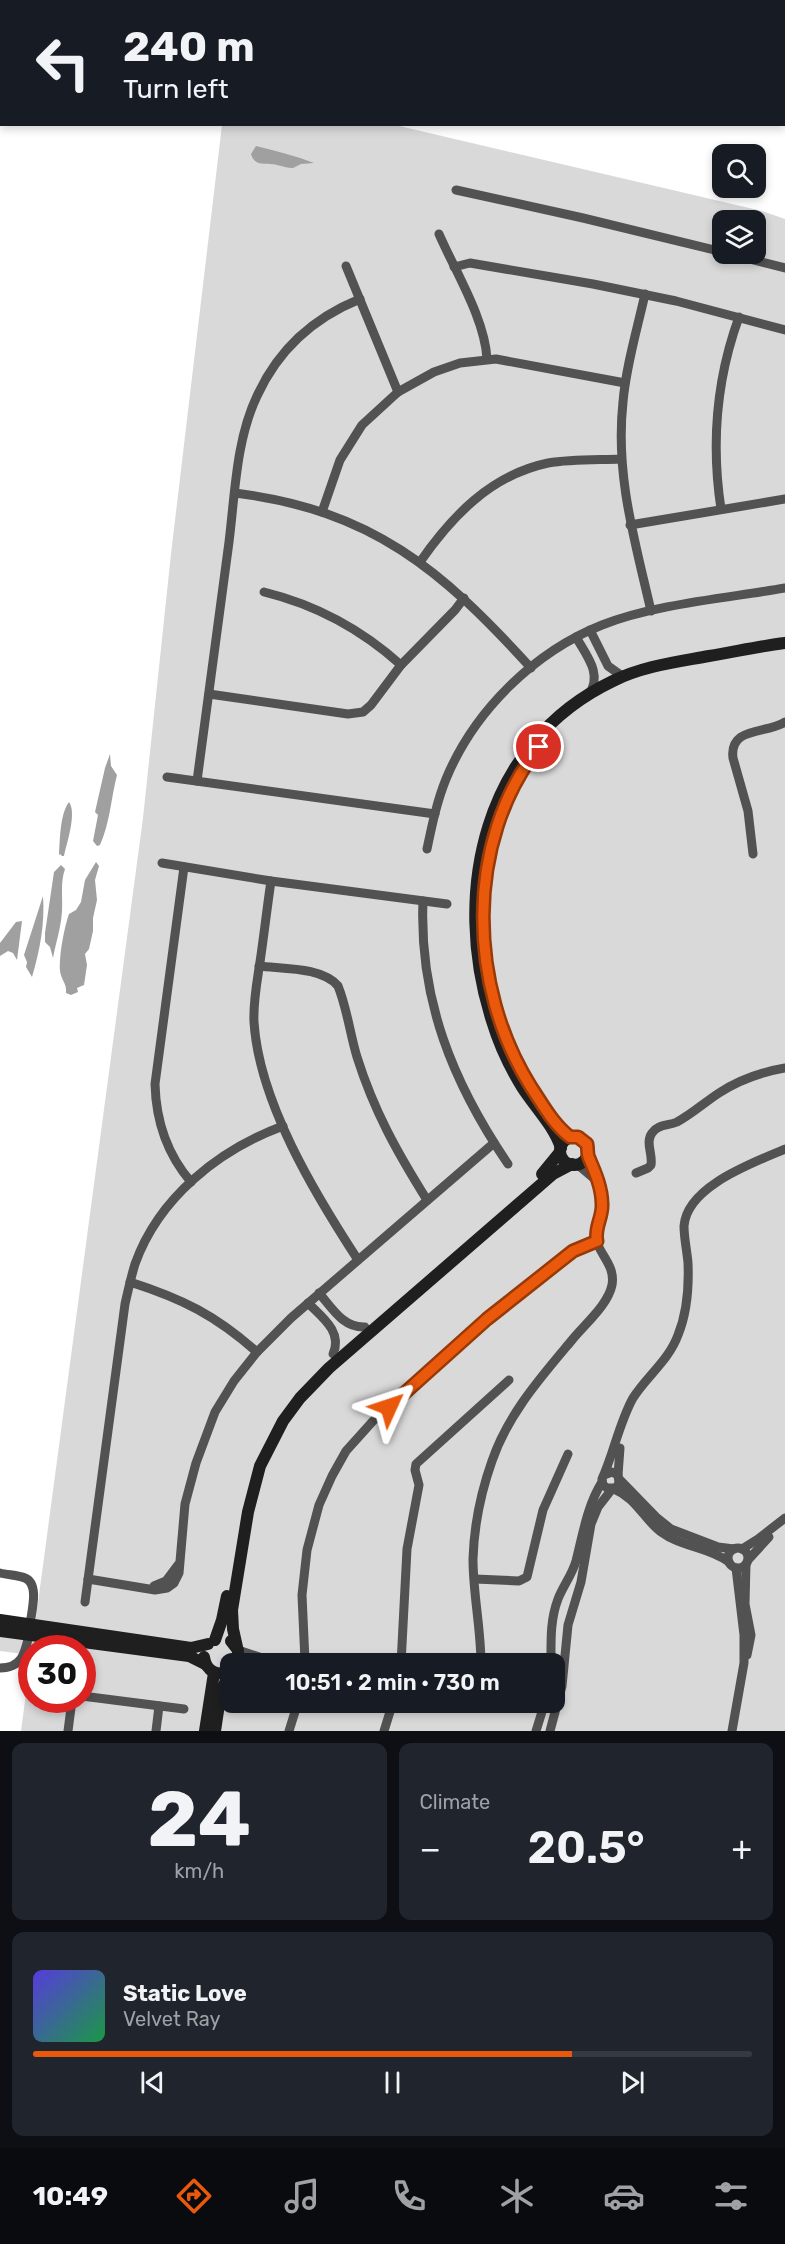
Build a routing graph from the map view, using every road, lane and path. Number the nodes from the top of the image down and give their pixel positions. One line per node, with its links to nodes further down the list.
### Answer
1 (456, 190): 3 (street)
2 (439, 234): 6 (street)
3 (712, 249)
4 (766, 263): 7 (street)
5 (346, 266): 9 (street)
6 (454, 267): 8 (street); 12 (street)
7 (785, 268)
8 (645, 294): 10 (street); 13 (street)
9 (360, 299): 14 (street); 16 (street)
10 (739, 317): 11 (street); 18 (street)
11 (785, 330)
12 (487, 359): 13 (street); 14 (street)
13 (625, 383): 15 (street)
14 (398, 392): 19 (street)
15 (621, 459): 20 (street); 21 (street)
16 (235, 493): 19 (street); 35 (street)
17 (785, 499): 18 (street)
18 (721, 509): 20 (street)
19 (322, 512): 21 (street)
20 (630, 525): 25 (street)
21 (420, 562): 24 (street)
22 (785, 588): 25 (street)
23 (264, 592): 32 (street)
24 (464, 598): 32 (street); 33 (street)
25 (651, 611): 26 (street)
26 (590, 630): 27 (street); 30 (street)
27 (576, 637): 31 (street); 33 (street)
28 (785, 643): 34 (street)
29 (785, 651): 51 (street)
30 (600, 652): 31 (street); 34 (street)
31 (588, 658): 36 (street)
32 (401, 665): 35 (street)
33 (531, 668): 40 (street)
34 (622, 676): 36 (street)
35 (209, 694): 39 (street)
36 (589, 694): 54 (street)
37 (785, 722): 42 (street)
38 (167, 777): 39 (street)
39 (197, 781): 40 (street)
40 (435, 814): 41 (street)
41 (427, 849)
42 (753, 854)
43 (162, 863): 44 (street)
44 (184, 867): 45 (street); 61 (street)
45 (271, 881): 46 (street); 48 (street)
46 (423, 901): 47 (street); 52 (street)
47 (447, 904)
48 (259, 966): 50 (street); 62 (street)
49 (785, 1068): 59 (street)
50 (283, 1126): 61 (street); 64 (street)
51 (570, 1137): 54 (street); 56 (street)
52 (494, 1143): 57 (street); 62 (street)
53 (785, 1149): 74 (street)
54 (560, 1150): 58 (street); 68 (street)
55 (785, 1155): 73 (street)
56 (587, 1156): 58 (street); 60 (street)
57 (508, 1164)
58 (574, 1164): 60 (street); 91 (street)
59 (636, 1173)
60 (597, 1181): 63 (street)
61 (191, 1182): 65 (street)
62 (427, 1200): 64 (street)
63 (597, 1241): 84 (street); 94 (street)
64 (358, 1260): 66 (street)
65 (130, 1282): 69 (street); 83 (street)
66 (319, 1293): 67 (street); 68 (street)
67 (308, 1303): 69 (street); 70 (street)
68 (365, 1327): 70 (street)
69 (257, 1352): 83 (street)
70 (333, 1354): 90 (street)
71 (509, 1380): 95 (street)
72 (568, 1454): 84 (street)
73 (619, 1477): 74 (street); 75 (street); 79 (street)
74 (603, 1478): 75 (street); 97 (street)
75 (613, 1489): 81 (street); 116 (street)
76 (785, 1518): 78 (street)
77 (785, 1524): 78 (street)
78 (775, 1530): 79 (street); 80 (street)
79 (738, 1549): 80 (street); 81 (street)
80 (747, 1562): 81 (street); 87 (street)
81 (733, 1565): 87 (street)
82 (0, 1574): 88 (street)
83 (88, 1579): 85 (street)
84 (475, 1579): 96 (street)
85 (85, 1602)
86 (0, 1620): 88 (street)
87 (746, 1623): 117 (street)
88 (29, 1630): 89 (street); 90 (street); 98 (street); 99 (street)
89 (0, 1631)
90 (212, 1642): 91 (street); 99 (street)
91 (238, 1648): 92 (street); 93 (street)
92 (238, 1653)
93 (251, 1653)
94 (304, 1653)
95 (402, 1653)
96 (480, 1653)
97 (551, 1653)
98 (0, 1668)
99 (210, 1668): 100 (street); 111 (street)
100 (220, 1673)
101 (220, 1697): 112 (street)
102 (96, 1698): 103 (street)
103 (159, 1706): 104 (street); 110 (street)
104 (184, 1709)
105 (70, 1713): 109 (street)
106 (295, 1713): 113 (street)
107 (390, 1713): 114 (street)
108 (542, 1713): 115 (street)
109 (68, 1731)
110 (156, 1731)
111 (205, 1731)
112 (215, 1731)
113 (289, 1731)
114 (384, 1731)
115 (536, 1731)
116 (550, 1731)
117 (732, 1731)

